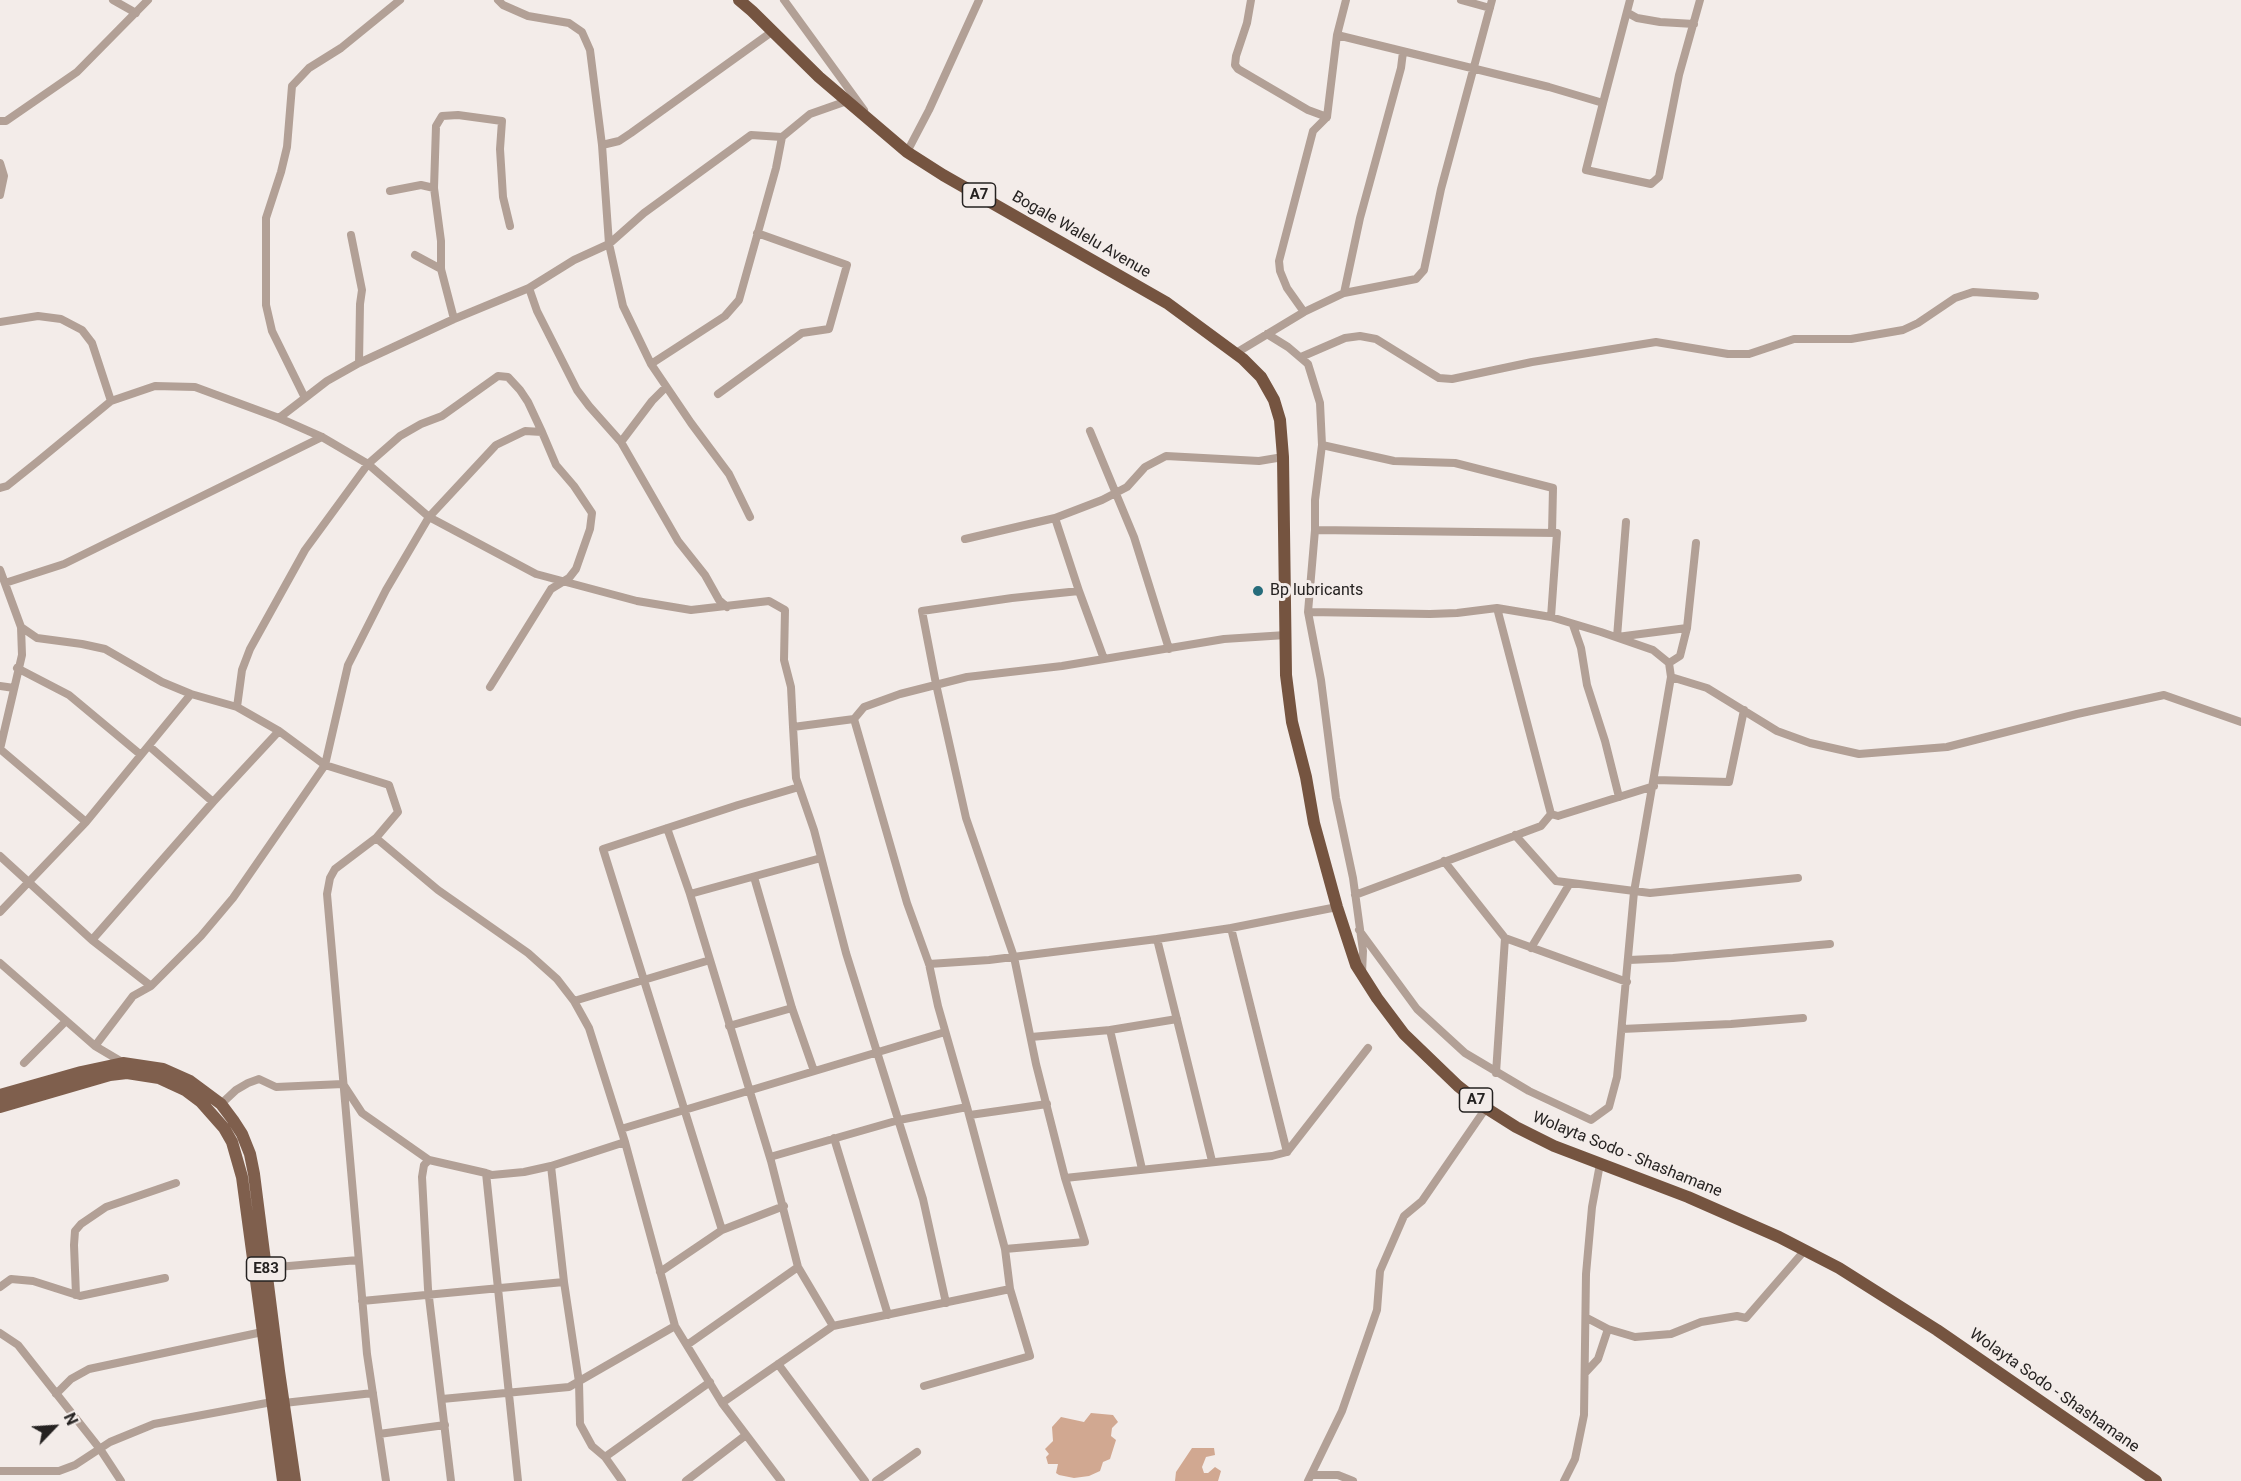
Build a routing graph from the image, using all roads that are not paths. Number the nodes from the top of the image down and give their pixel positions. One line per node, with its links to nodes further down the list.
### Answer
1 (113, 0): 14 (street)
2 (148, 0): 14 (street)
3 (400, 0): 52 (street)
4 (498, 0): 27 (street)
5 (739, 0): 17 (highway, Bogale Walelu Avenue / A7)
6 (784, 0): 25 (street)
7 (979, 0): 28 (street)
8 (1251, 0): 23 (street)
9 (1346, 0): 18 (street)
10 (1461, 0): 13 (street)
11 (1630, 0): 15 (street)
12 (1700, 0): 16 (street)
13 (1491, 4): 20 (street)
14 (136, 13): 24 (street)
15 (1628, 13): 16 (street); 22 (street)
16 (1694, 24): 22 (street)
17 (772, 31): 21 (highway, Bogale Walelu Avenue / A7); 27 (street)
18 (1337, 34): 19 (street); 23 (street)
19 (1403, 52): 20 (street); 40 (street)
20 (1472, 70): 22 (street); 40 (street)
21 (847, 101): 25 (highway, Bogale Walelu Avenue / A7); 26 (street)
22 (1603, 103)
23 (1327, 117): 42 (street)
24 (0, 121)
25 (873, 124): 28 (highway, Bogale Walelu Avenue / A7)
26 (782, 137): 34 (street); 36 (street)
27 (602, 146): 36 (street)
28 (907, 152): 46 (highway, Bogale Walelu Avenue / A7)
29 (0, 163): 32 (street)
30 (434, 188): 31 (street); 33 (street); 38 (street)
31 (390, 191)
32 (0, 195)
33 (510, 226)
34 (757, 234): 49 (street); 51 (street)
35 (351, 235): 48 (street)
36 (609, 244): 39 (street); 49 (street)
37 (415, 255): 38 (street)
38 (441, 269): 43 (street)
39 (529, 288): 43 (street); 58 (street)
40 (1344, 293): 42 (street)
41 (2035, 296): 47 (street)
42 (1304, 312): 45 (street)
43 (454, 319): 48 (street)
44 (0, 322): 53 (street)
45 (1266, 334): 46 (street); 47 (street)
46 (1240, 356): 60 (highway, Wolayta Sodo - Shashamane / A7)
47 (1301, 357): 59 (street)
48 (359, 363): 52 (street)
49 (651, 364): 50 (street)
50 (666, 387): 58 (street); 64 (street)
51 (718, 394)
52 (305, 398): 54 (street)
53 (111, 401): 54 (street); 62 (street)
54 (279, 418): 57 (street)
55 (1090, 431): 63 (street)
56 (542, 432): 61 (street); 65 (street); 73 (street)
57 (322, 436): 61 (street); 74 (street)
58 (621, 442): 76 (street)
59 (1322, 445): 68 (street); 69 (street)
60 (1283, 457): 63 (street); 83 (highway, Wolayta Sodo - Shashamane / A7)
61 (368, 464): 65 (street); 95 (street)
62 (0, 488)
63 (1116, 492): 66 (street); 85 (street)
64 (750, 517)
65 (429, 518): 73 (street); 104 (street)
66 (1055, 518): 70 (street); 75 (street)
67 (1626, 522): 84 (street)
68 (1315, 531): 69 (street); 78 (street)
69 (1552, 533): 79 (street)
70 (965, 539)
71 (1696, 543): 82 (street)
72 (0, 570): 74 (street)
73 (561, 582): 76 (street); 92 (street)
74 (5, 583): 81 (street)
75 (1079, 591): 86 (street); 90 (street)
76 (727, 607): 99 (street)
77 (1497, 608): 78 (street); 79 (street); 109 (street)
78 (1308, 612): 123 (street)
79 (1551, 617): 80 (street)
80 (1573, 625): 84 (street); 107 (street)
81 (21, 627): 88 (street); 94 (street)
82 (1687, 628): 84 (street); 87 (street)
83 (1286, 635): 85 (street); 124 (highway, Wolayta Sodo - Shashamane / A7)
84 (1617, 637): 87 (street)
85 (1169, 649): 86 (street)
86 (1104, 659): 90 (street)
87 (1669, 663): 89 (street)
88 (17, 668): 93 (street); 103 (street)
89 (1671, 677): 96 (street); 105 (street)
90 (936, 684): 97 (street); 133 (street)
91 (0, 686): 93 (street)
92 (490, 687)
93 (14, 688): 102 (street)
94 (191, 694): 95 (street); 101 (street)
95 (237, 707): 100 (street)
96 (1744, 710): 98 (street); 105 (street)
97 (854, 719): 99 (street); 137 (street)
98 (2241, 722)
99 (793, 726): 106 (street)
100 (279, 732): 104 (street); 108 (street)
101 (149, 746): 103 (street); 108 (street)
102 (0, 749): 110 (street)
103 (141, 755): 110 (street)
104 (326, 765): 113 (street); 141 (street)
105 (1654, 783): 107 (street); 121 (street)
106 (799, 787): 111 (street); 115 (street)
107 (1619, 797): 109 (street)
108 (213, 802): 130 (street)
109 (1551, 814): 112 (street)
110 (86, 822): 119 (street)
111 (667, 828): 122 (street); 139 (street)
112 (1515, 835): 116 (street); 120 (street)
113 (376, 838): 142 (street); 159 (street)
114 (0, 856): 119 (street)
115 (821, 858): 117 (street); 154 (street)
116 (1444, 861): 123 (street); 128 (street)
117 (754, 877): 122 (street); 143 (street)
118 (1798, 878): 121 (street)
119 (29, 881): 125 (street); 130 (street)
120 (1570, 883): 121 (street); 132 (street)
121 (1634, 892): 135 (street)
122 (690, 894): 134 (street)
123 (1355, 895): 127 (street)
124 (1337, 907): 126 (street); 138 (highway, Wolayta Sodo - Shashamane / A7)
125 (0, 912)
126 (1231, 928): 129 (street); 173 (street)
127 (1359, 930): 138 (street); 158 (street)
128 (1505, 938): 132 (street); 158 (street)
129 (1157, 939): 133 (street); 145 (street)
130 (92, 940): 141 (street)
131 (1830, 944): 135 (street)
132 (1531, 948): 140 (street)
133 (1014, 957): 137 (street); 151 (street)
134 (710, 960): 139 (street); 147 (street)
135 (1629, 960): 140 (street)
136 (0, 964): 146 (street)
137 (929, 964): 150 (street)
138 (1362, 975): 166 (highway, Wolayta Sodo - Shashamane / A7)
139 (644, 980): 142 (street); 167 (street)
140 (1627, 982): 148 (street)
141 (151, 986): 152 (street)
142 (574, 1001): 170 (street)
143 (792, 1008): 147 (street); 157 (street)
144 (1803, 1018): 148 (street)
145 (1177, 1019): 149 (street); 176 (street)
146 (66, 1021): 152 (street); 155 (street)
147 (729, 1026): 161 (street)
148 (1622, 1029): 158 (street)
149 (1110, 1030): 151 (street); 179 (street)
150 (945, 1032): 154 (street); 168 (street)
151 (1031, 1037): 164 (street)
152 (95, 1046): 156 (street)
153 (1368, 1048): 173 (street)
154 (877, 1052): 157 (street); 169 (street)
155 (24, 1062)
156 (125, 1068): 160 (main road, E83); 162 (main road, E83); 165 (main road, E83)
157 (814, 1071): 161 (street)
158 (1496, 1073)
159 (343, 1084): 163 (street); 175 (street); 187 (street)
160 (188, 1085): 163 (main road, E83); 205 (main road, E83)
161 (749, 1090): 167 (street); 174 (street)
162 (0, 1095)
163 (221, 1104): 189 (main road, E83)
164 (1047, 1104): 168 (street); 181 (street)
165 (0, 1107)
166 (1486, 1108): 177 (highway, Wolayta Sodo - Shashamane / A7); 226 (street)
167 (684, 1110): 170 (street); 184 (street)
168 (969, 1111): 169 (street); 185 (street)
169 (899, 1120): 171 (street); 199 (street)
170 (621, 1129): 172 (street)
171 (834, 1138): 174 (street); 200 (street)
172 (625, 1142): 178 (street); 190 (street)
173 (1287, 1152): 176 (street)
174 (770, 1157): 183 (street)
175 (429, 1160): 180 (street); 196 (street)
176 (1212, 1161): 179 (street)
177 (1600, 1164): 186 (highway, Wolayta Sodo - Shashamane / A7); 201 (street)
178 (550, 1166): 180 (street); 192 (street)
179 (1142, 1169): 181 (street)
180 (486, 1173): 194 (street)
181 (1065, 1178): 185 (street)
182 (176, 1183): 197 (street)
183 (784, 1206): 184 (street); 188 (street)
184 (722, 1230): 190 (street)
185 (1005, 1249): 195 (street)
186 (1805, 1250): 204 (street); 240 (highway, Wolayta Sodo - Shashamane / A7)
187 (358, 1260): 189 (street); 198 (street)
188 (798, 1267): 203 (street); 207 (street)
189 (266, 1268): 205 (main road, E83)
190 (660, 1272): 202 (street)
191 (165, 1278): 197 (street)
192 (564, 1282): 194 (street); 210 (street)
193 (0, 1287): 197 (street)
194 (497, 1287): 196 (street); 214 (street)
195 (1010, 1289): 199 (street); 212 (street)
196 (428, 1294): 198 (street); 216 (street)
197 (76, 1295)
198 (362, 1301): 213 (street)
199 (946, 1303): 200 (street)
200 (888, 1315): 203 (street)
201 (1587, 1318): 204 (street); 209 (street)
202 (675, 1326): 207 (street); 210 (street)
203 (833, 1326): 208 (street)
204 (1608, 1329): 209 (street)
205 (268, 1331): 215 (street); 217 (main road, E83)
206 (0, 1333): 215 (street)
207 (687, 1345): 211 (street)
208 (778, 1364): 218 (street); 236 (street)
209 (1585, 1373): 239 (street)
210 (579, 1382): 214 (street); 224 (street)
211 (710, 1383): 218 (street); 224 (street)
212 (924, 1386)
213 (373, 1393): 217 (street); 220 (street)
214 (507, 1393): 216 (street); 232 (street)
215 (56, 1394): 222 (street)
216 (442, 1399): 219 (street)
217 (278, 1402): 222 (street); 228 (main road, E83); 229 (main road, E83)
218 (722, 1403): 221 (street)
219 (445, 1425): 220 (street); 231 (street)
220 (379, 1434): 230 (street)
221 (746, 1435): 234 (street); 235 (street)
222 (100, 1449): 225 (street); 227 (street)
223 (917, 1452): 237 (street)
224 (605, 1457): 233 (street)
225 (0, 1471)
226 (1309, 1478): 238 (street)
227 (121, 1481)
228 (283, 1481)
229 (295, 1481)
230 (386, 1481)
231 (451, 1481)
232 (518, 1481)
233 (622, 1481)
234 (686, 1481)
235 (781, 1481)
236 (865, 1481)
237 (876, 1481)
238 (1353, 1481)
239 (1564, 1481)
240 (2156, 1481)

